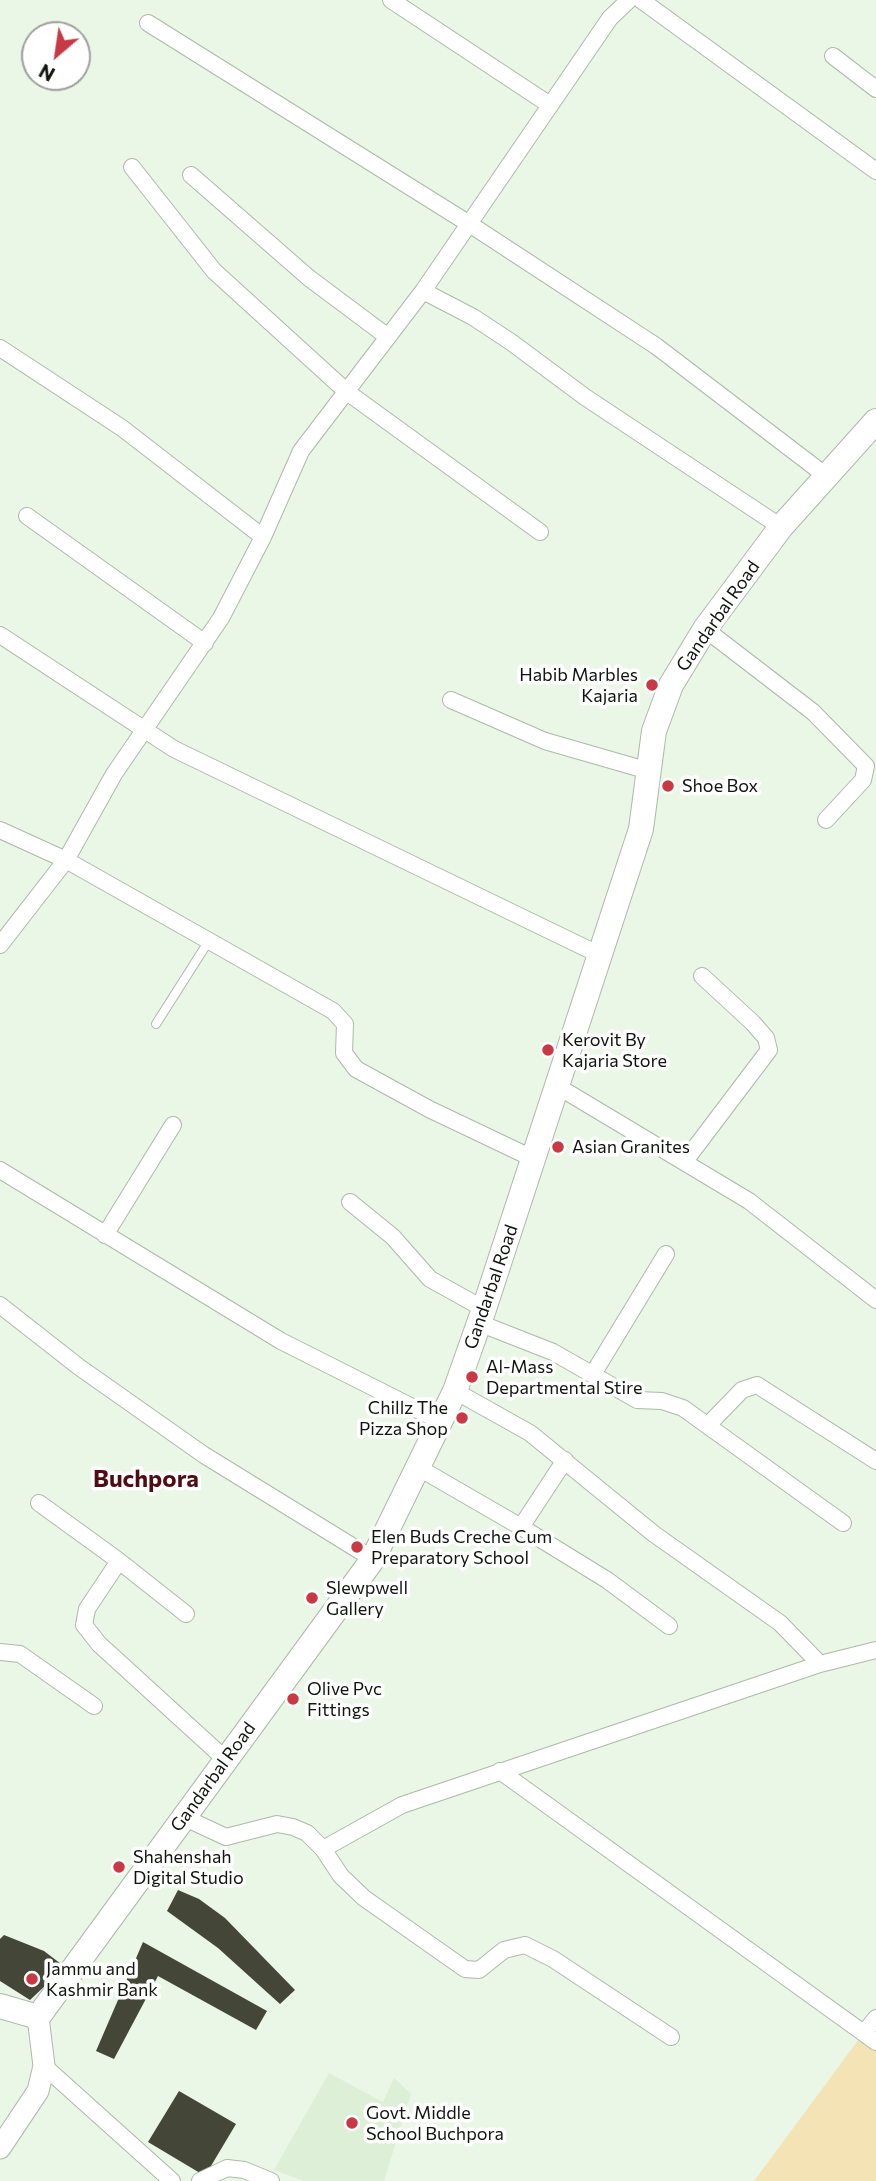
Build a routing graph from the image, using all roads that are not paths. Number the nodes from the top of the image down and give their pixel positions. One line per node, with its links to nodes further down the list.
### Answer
1 (391, 0): 7 (street)
2 (629, 0): 7 (street)
3 (641, 0): 9 (street)
4 (148, 23): 11 (street)
5 (833, 56): 6 (street)
6 (876, 89)
7 (550, 105): 11 (street)
8 (132, 167): 15 (street)
9 (876, 171)
10 (191, 175): 13 (street)
11 (471, 225): 12 (street); 17 (street)
12 (423, 291): 13 (street); 19 (street)
13 (388, 337): 15 (street)
14 (0, 348): 21 (street)
15 (347, 392): 20 (street); 21 (street)
16 (876, 421): 17 (main road, Gandarbal Road)
17 (825, 475): 19 (main road, Gandarbal Road)
18 (27, 516): 24 (street)
19 (780, 527): 22 (main road, Gandarbal Road)
20 (540, 532)
21 (263, 537): 24 (street)
22 (705, 629): 27 (main road, Gandarbal Road); 28 (street)
23 (0, 635): 26 (street)
24 (205, 642): 26 (street)
25 (451, 700): 27 (street)
26 (144, 729): 30 (street); 33 (street)
27 (649, 771): 33 (main road, Gandarbal Road)
28 (826, 820)
29 (0, 830): 30 (street)
30 (66, 860): 31 (street); 32 (street)
31 (210, 939): 35 (lane); 38 (street)
32 (0, 945)
33 (600, 955): 36 (main road, Gandarbal Road)
34 (702, 976): 39 (street)
35 (156, 1024)
36 (557, 1086): 38 (main road, Gandarbal Road); 39 (street)
37 (173, 1125): 42 (street)
38 (534, 1159): 46 (main road, Gandarbal Road)
39 (685, 1161): 44 (street)
40 (0, 1170): 42 (street)
41 (350, 1202): 46 (street)
42 (105, 1235): 49 (street)
43 (666, 1254): 47 (street)
44 (876, 1300)
45 (0, 1305): 57 (street)
46 (482, 1316): 47 (street); 48 (main road, Gandarbal Road)
47 (593, 1374): 50 (street)
48 (455, 1391): 49 (main road, Gandarbal Road); 51 (street)
49 (440, 1421): 53 (main road, Gandarbal Road)
50 (709, 1424): 52 (street); 55 (street)
51 (565, 1460): 56 (street); 63 (street)
52 (876, 1461)
53 (419, 1468): 56 (street); 57 (main road, Gandarbal Road)
54 (39, 1503): 58 (street)
55 (843, 1523)
56 (521, 1527): 60 (street)
57 (373, 1559): 65 (main road, Gandarbal Road)
58 (119, 1560): 59 (street); 65 (street)
59 (186, 1614)
60 (669, 1626)
61 (876, 1650): 63 (street)
62 (0, 1652): 64 (street)
63 (820, 1664): 66 (street)
64 (94, 1706)
65 (225, 1759): 67 (main road, Gandarbal Road)
66 (500, 1771): 68 (street); 73 (street)
67 (183, 1817): 68 (street); 70 (main road, Gandarbal Road)
68 (323, 1849): 72 (street)
69 (0, 2006): 70 (main road)
70 (38, 2017): 74 (street)
71 (876, 2018): 73 (street)
72 (671, 2037)
73 (870, 2038)
74 (44, 2066): 75 (street); 76 (street)
75 (0, 2148)
76 (172, 2181)
77 (200, 2181): 78 (street)
78 (271, 2181)

